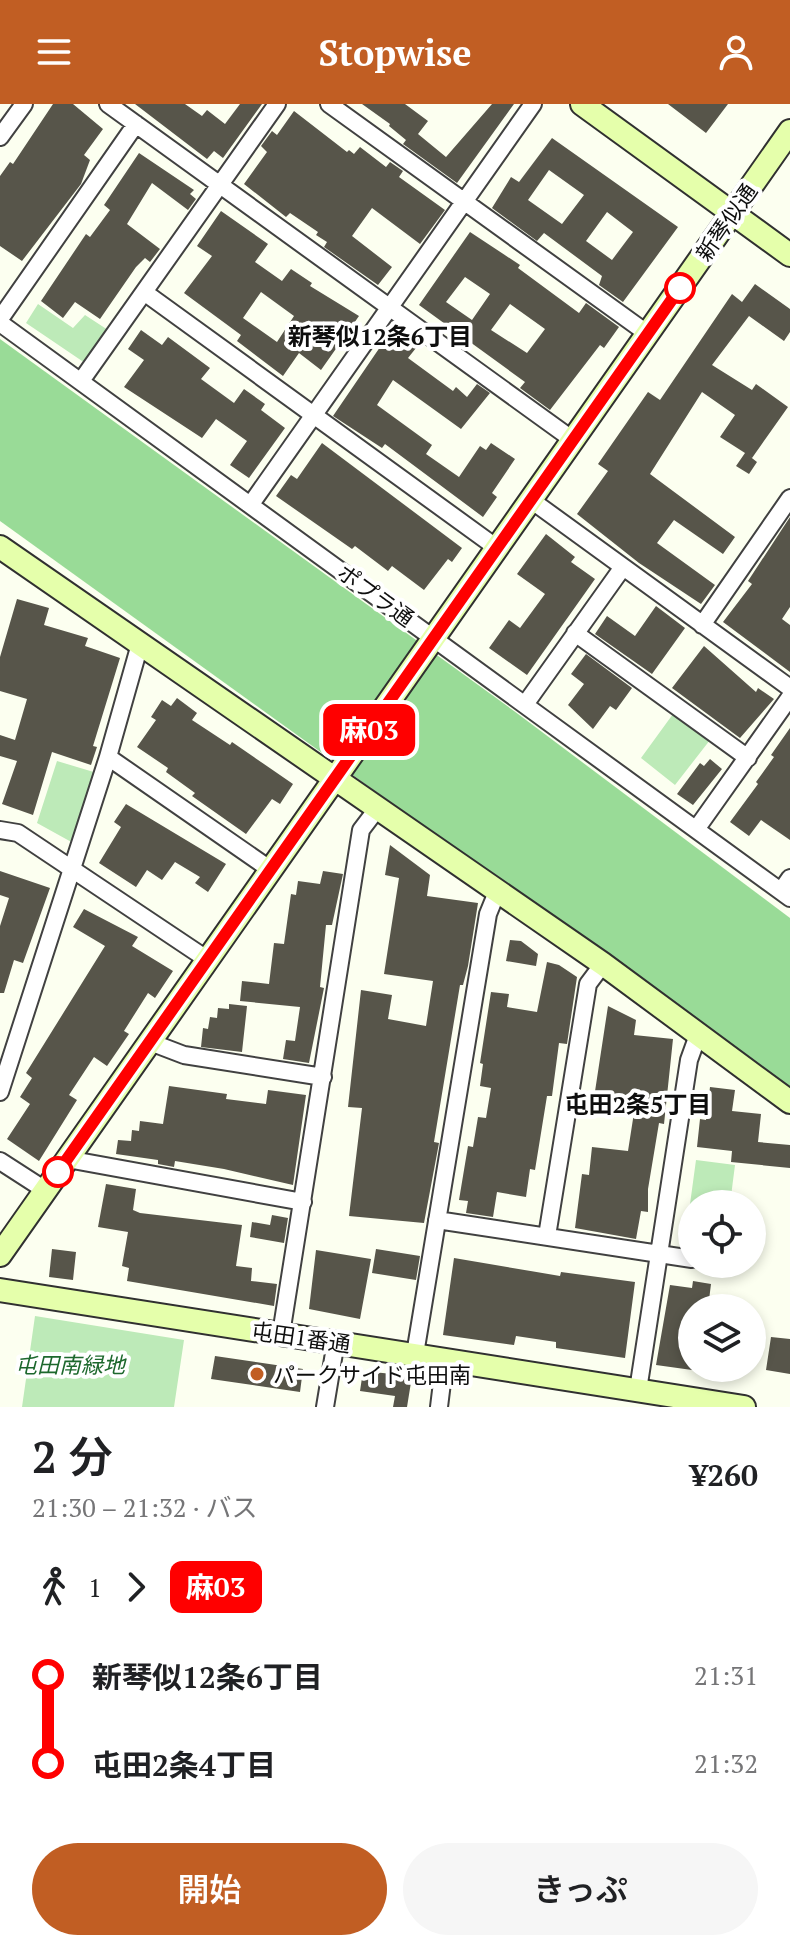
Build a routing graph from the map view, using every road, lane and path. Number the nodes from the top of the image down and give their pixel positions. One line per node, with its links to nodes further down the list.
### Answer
1 (24, 104): 9 (street)
2 (108, 104): 7 (street)
3 (277, 104): 10 (street)
4 (329, 104): 11 (street)
5 (533, 104): 11 (street)
6 (582, 104): 12 (street)
7 (136, 124): 10 (street); 16 (street)
8 (790, 131): 12 (street, 新琴似通)
9 (0, 137)
10 (219, 185): 14 (street); 15 (street)
11 (464, 202): 15 (street); 17 (street)
12 (732, 214): 13 (street); 17 (street, 新琴似通)
13 (790, 255)
14 (144, 292): 18 (street); 19 (street)
15 (388, 310): 19 (street); 20 (street)
16 (0, 321): 18 (street, ポプラ通)
17 (648, 334): 20 (street, 新琴似通)
18 (81, 381): 23 (street, ポプラ通)
19 (314, 415): 23 (street); 24 (street)
20 (573, 440): 22 (street, 新琴似通)
21 (790, 498): 27 (street)
22 (531, 500): 24 (street, 新琴似通); 26 (street)
23 (251, 504): 29 (street, ポプラ通)
24 (497, 548): 29 (street, 新琴似通)
25 (1, 551): 30 (street)
26 (623, 567): 27 (street); 28 (street)
27 (702, 625): 31 (street)
28 (575, 633): 33 (street); 35 (street)
29 (435, 637): 33 (street, ポプラ通); 36 (street, 新琴似通)
30 (140, 644): 34 (street); 36 (street)
31 (790, 688)
32 (790, 697): 35 (street)
33 (526, 703): 38 (street, ポプラ通)
34 (108, 757): 40 (street); 41 (street)
35 (748, 758): 38 (street)
36 (335, 779): 37 (street); 41 (street, 新琴似通)
37 (377, 809): 43 (street); 48 (street)
38 (697, 828): 42 (street, ポプラ通)
39 (0, 830): 40 (street)
40 (71, 869): 44 (street); 49 (street)
41 (271, 870): 44 (street, 新琴似通)
42 (787, 889)
43 (497, 892): 45 (street); 55 (street)
44 (208, 960): 47 (street, 新琴似通)
45 (603, 964): 46 (street); 56 (street)
46 (698, 1035): 50 (street); 57 (street)
47 (150, 1042): 48 (street); 51 (street, 新琴似通)
48 (323, 1077): 54 (street)
49 (0, 1092)
50 (790, 1102)
51 (67, 1159): 53 (street, 新琴似通); 54 (street)
52 (0, 1161): 53 (street)
53 (45, 1190): 58 (street, 新琴似通)
54 (303, 1202): 61 (street)
55 (437, 1220): 56 (street); 63 (street)
56 (547, 1236): 57 (street)
57 (656, 1253): 59 (street); 65 (street)
58 (0, 1255)
59 (678, 1257)
60 (0, 1290): 61 (street, 屯田1番通)
61 (281, 1334): 62 (street, 屯田1番通)
62 (336, 1341): 63 (street, 屯田1番通); 67 (street)
63 (415, 1354): 64 (street, 屯田1番通)
64 (445, 1358): 65 (street, 屯田1番通); 68 (street)
65 (638, 1390): 66 (street, 屯田1番通)
66 (667, 1401): 69 (street, 屯田1番通)
67 (325, 1407)
68 (439, 1407)
69 (744, 1407)

